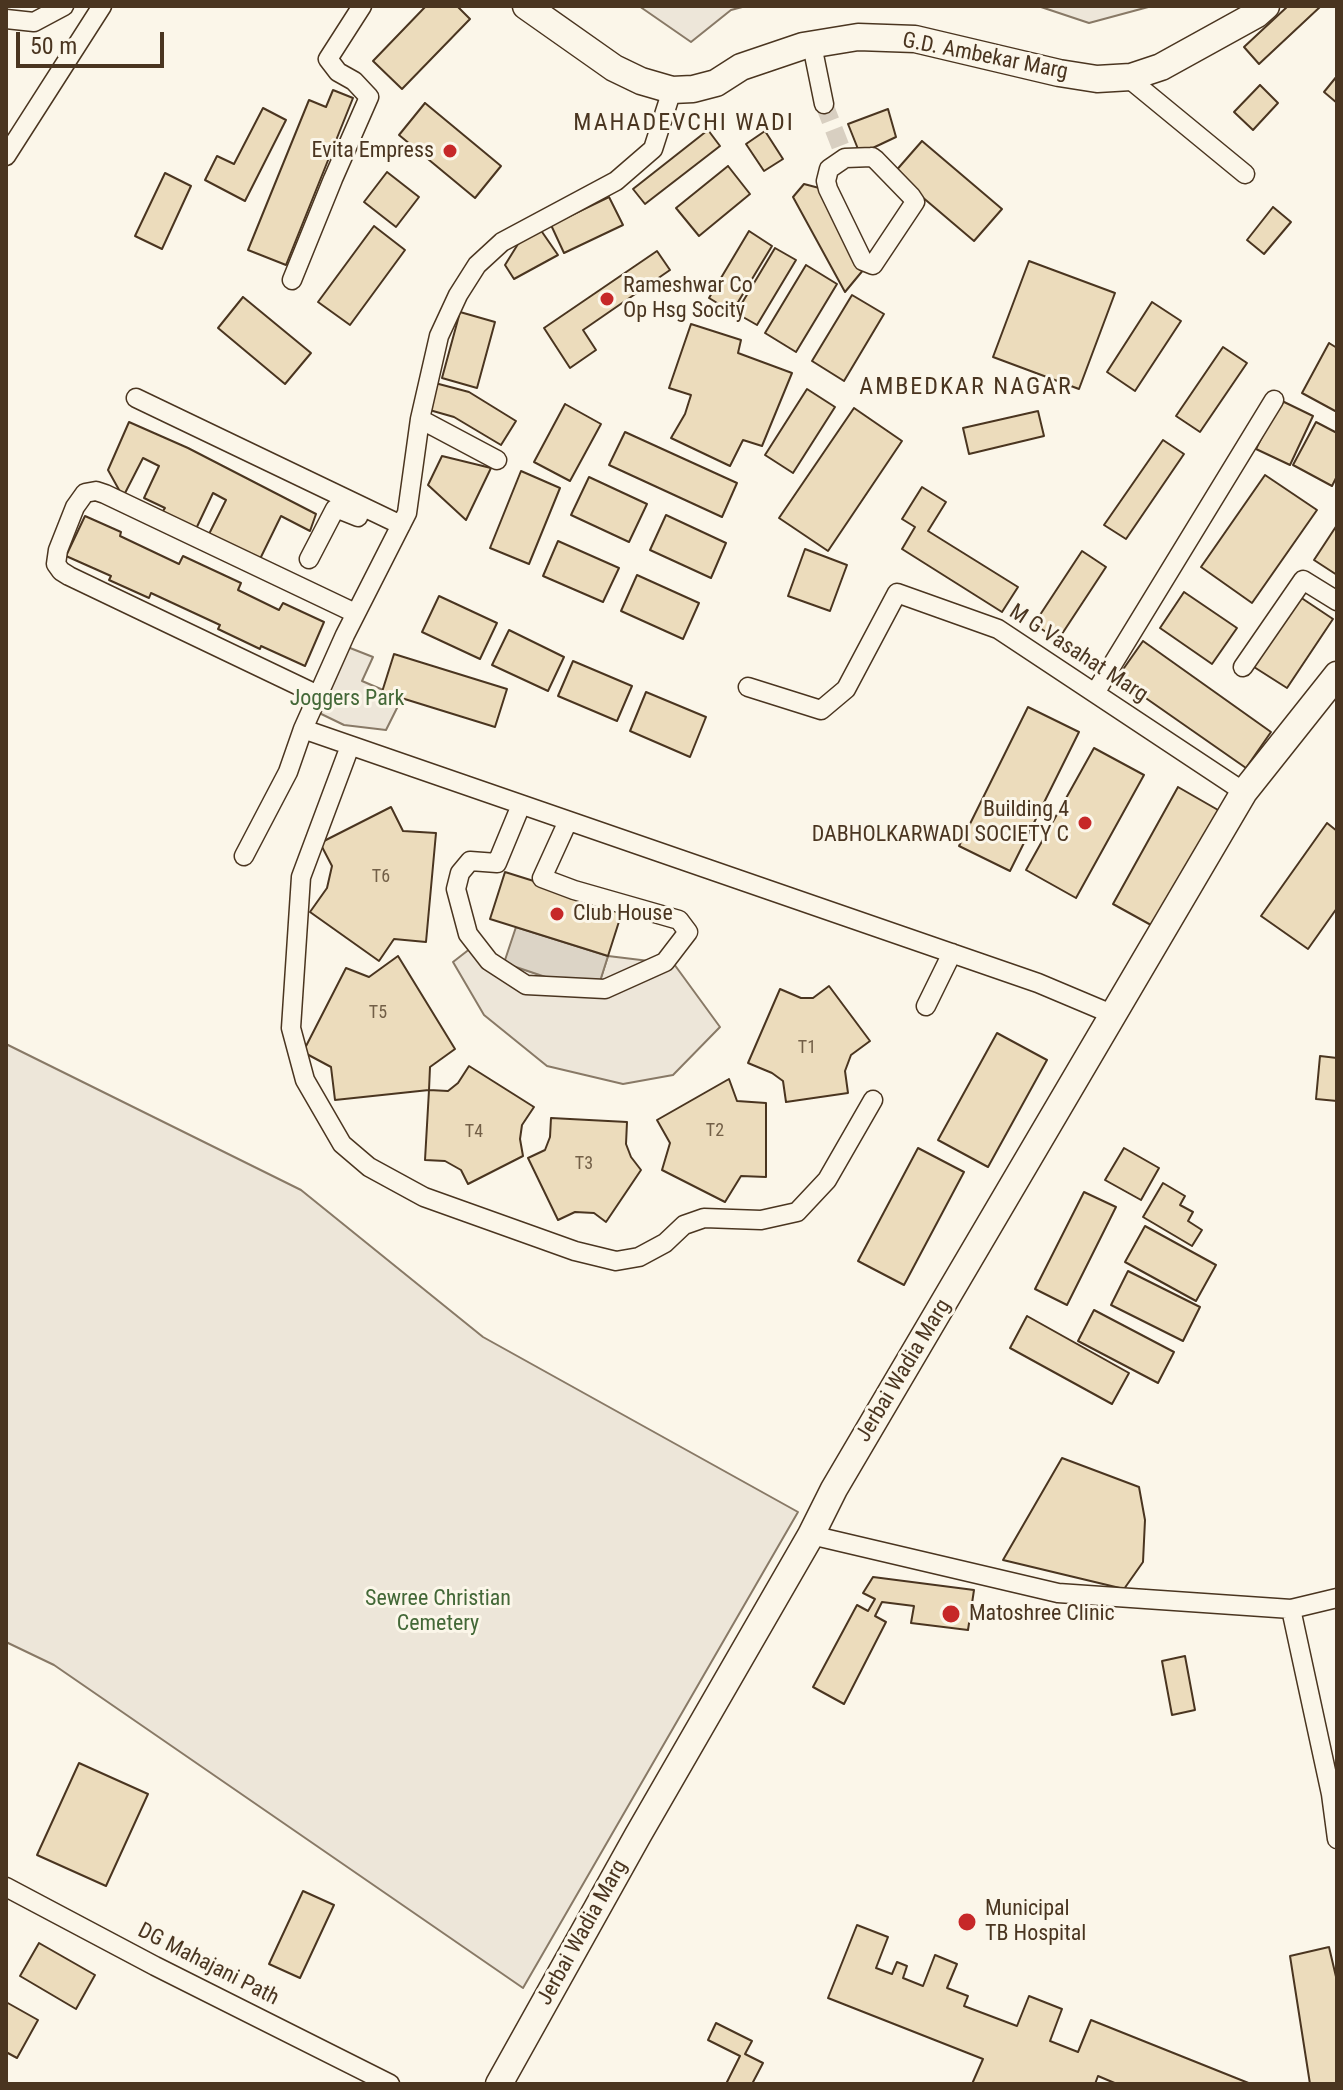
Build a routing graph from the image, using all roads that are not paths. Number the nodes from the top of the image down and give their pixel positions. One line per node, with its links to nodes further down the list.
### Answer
1 (64, 6): 6 (street)
2 (102, 6): 11 (street)
3 (362, 6): 14 (street)
4 (526, 6): 9 (main road, G.D. Ambekar Marg)
5 (1266, 6): 8 (main road, G.D. Ambekar Marg)
6 (8, 24)
7 (812, 45): 8 (main road, G.D. Ambekar Marg); 9 (main road, G.D. Ambekar Marg); 10 (street)
8 (1127, 77): 13 (street)
9 (672, 90): 17 (street)
10 (824, 104)
11 (6, 156)
12 (845, 158): 12 (street)
13 (1245, 174)
14 (292, 280)
15 (136, 398): 19 (street)
16 (1274, 400): 29 (street)
17 (420, 419): 18 (street); 20 (street)
18 (497, 460)
19 (346, 506): 20 (street); 22 (street)
20 (397, 525): 21 (street)
21 (380, 555): 23 (street); 25 (street)
22 (309, 559)
23 (364, 578)
24 (1337, 601): 26 (street)
25 (355, 613): 30 (street); 30 (street)
26 (1243, 667)
27 (1337, 675): 33 (main road, Jerbai Wadia Marg)
28 (748, 687): 29 (street, M G Vasahat Marg)
29 (1095, 693): 33 (street, M G Vasahat Marg)
30 (318, 695): 31 (street)
31 (303, 729): 32 (street); 36 (street)
32 (350, 746): 34 (street); 40 (street)
33 (1244, 792): 39 (main road, Jerbai Wadia Marg)
34 (521, 805): 35 (street); 35 (street)
35 (568, 821): 37 (street)
36 (244, 856)
37 (952, 953): 38 (street); 39 (street)
38 (926, 1006)
39 (1114, 1015): 41 (main road, Jerbai Wadia Marg)
40 (873, 1100)
41 (811, 1535): 43 (street); 47 (main road, Jerbai Wadia Marg)
42 (1337, 1598): 43 (street)
43 (1291, 1609): 44 (street)
44 (1337, 1839)
45 (6, 1887): 46 (street, DG Mahajani Path)
46 (390, 2084)
47 (499, 2084)

